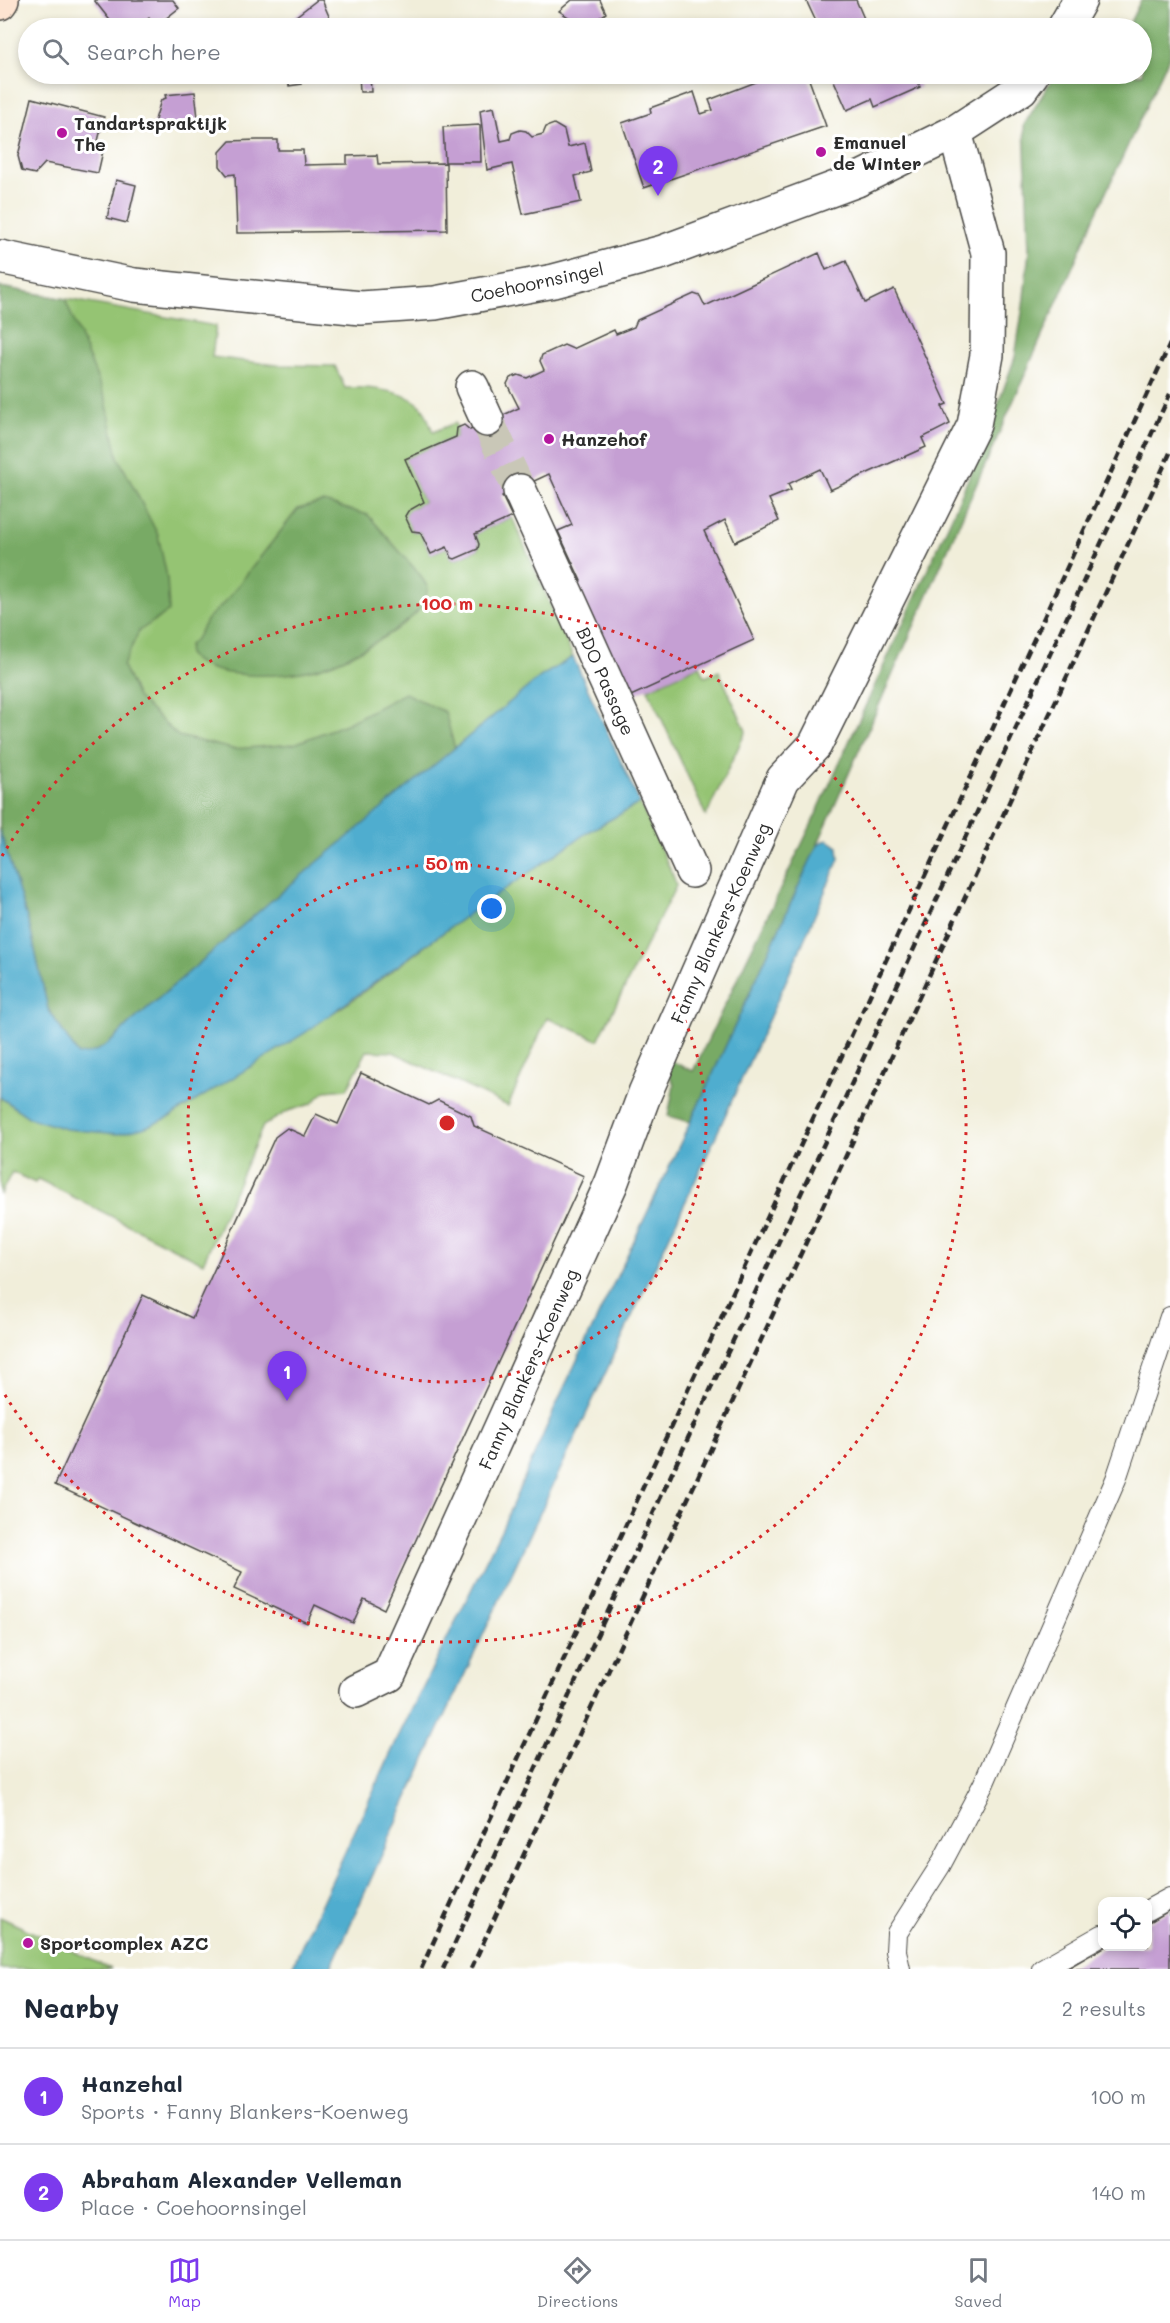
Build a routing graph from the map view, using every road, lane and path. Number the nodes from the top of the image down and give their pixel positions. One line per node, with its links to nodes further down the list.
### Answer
1 (1080, 0): 2 (street)
2 (1070, 18)
3 (1024, 84): 4 (street, Coehoornsingel)
4 (955, 132): 5 (street, Coehoornsingel); 11 (street, Fanny Blankers-Koenweg)
5 (0, 257)
6 (472, 387): 7 (street)
7 (487, 420)
8 (520, 491): 9 (street, BDO Passage)
9 (692, 872)
10 (1170, 1317): 15 (lane)
11 (356, 1691)
12 (1170, 1898): 13 (lane)
13 (1152, 1908)
14 (1098, 1937): 16 (lane)
15 (900, 1969)
16 (1042, 1969)

